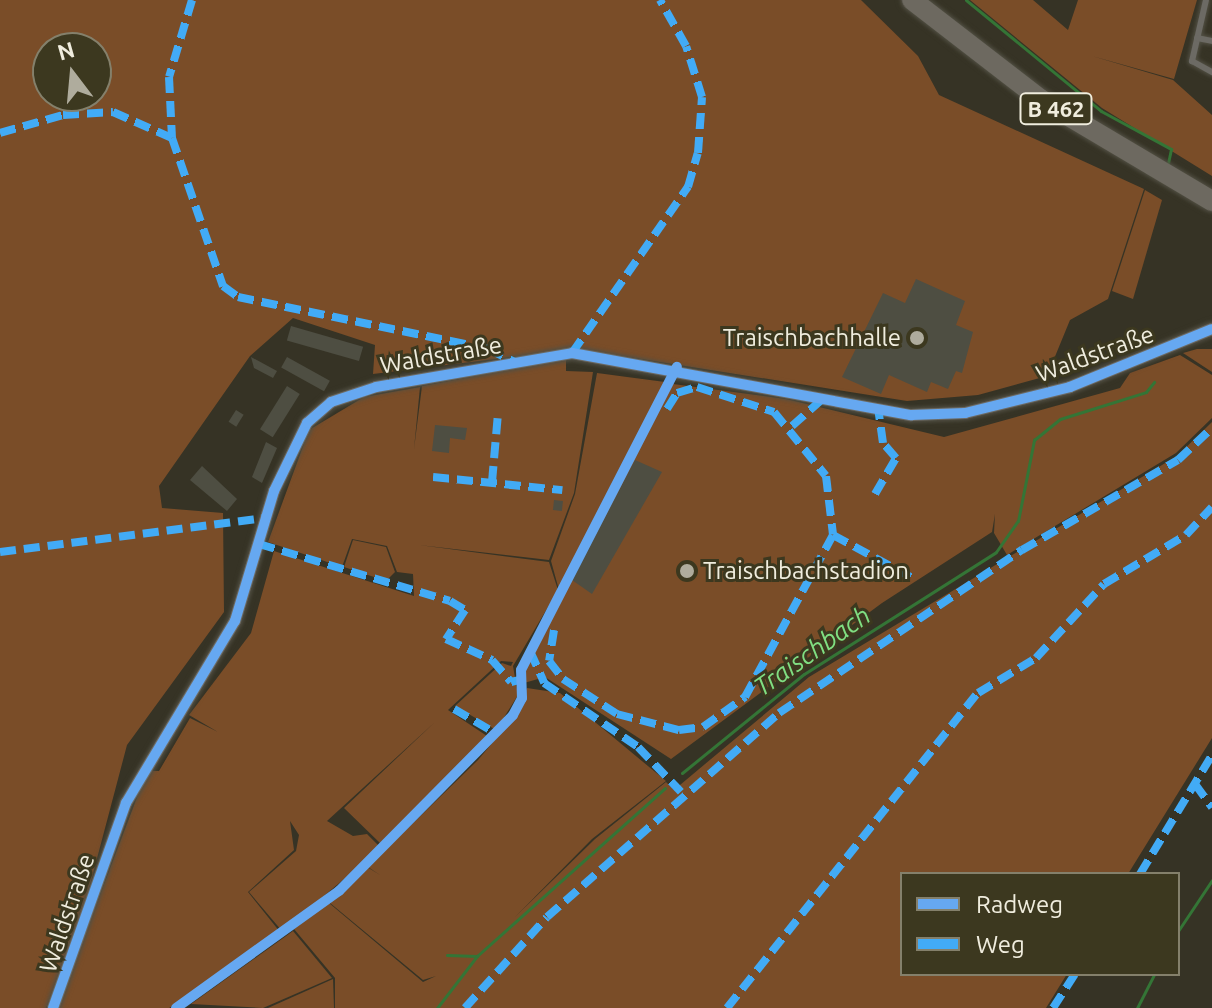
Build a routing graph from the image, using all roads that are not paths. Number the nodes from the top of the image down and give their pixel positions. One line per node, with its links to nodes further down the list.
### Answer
1 (912, 0): 6 (main road, B 462)
2 (1206, 0): 3 (lane)
3 (1197, 38): 4 (lane); 5 (lane)
4 (1212, 41)
5 (1212, 72)
6 (1212, 201)
7 (1212, 329): 8 (street, Waldstraße)
8 (53, 1008)

